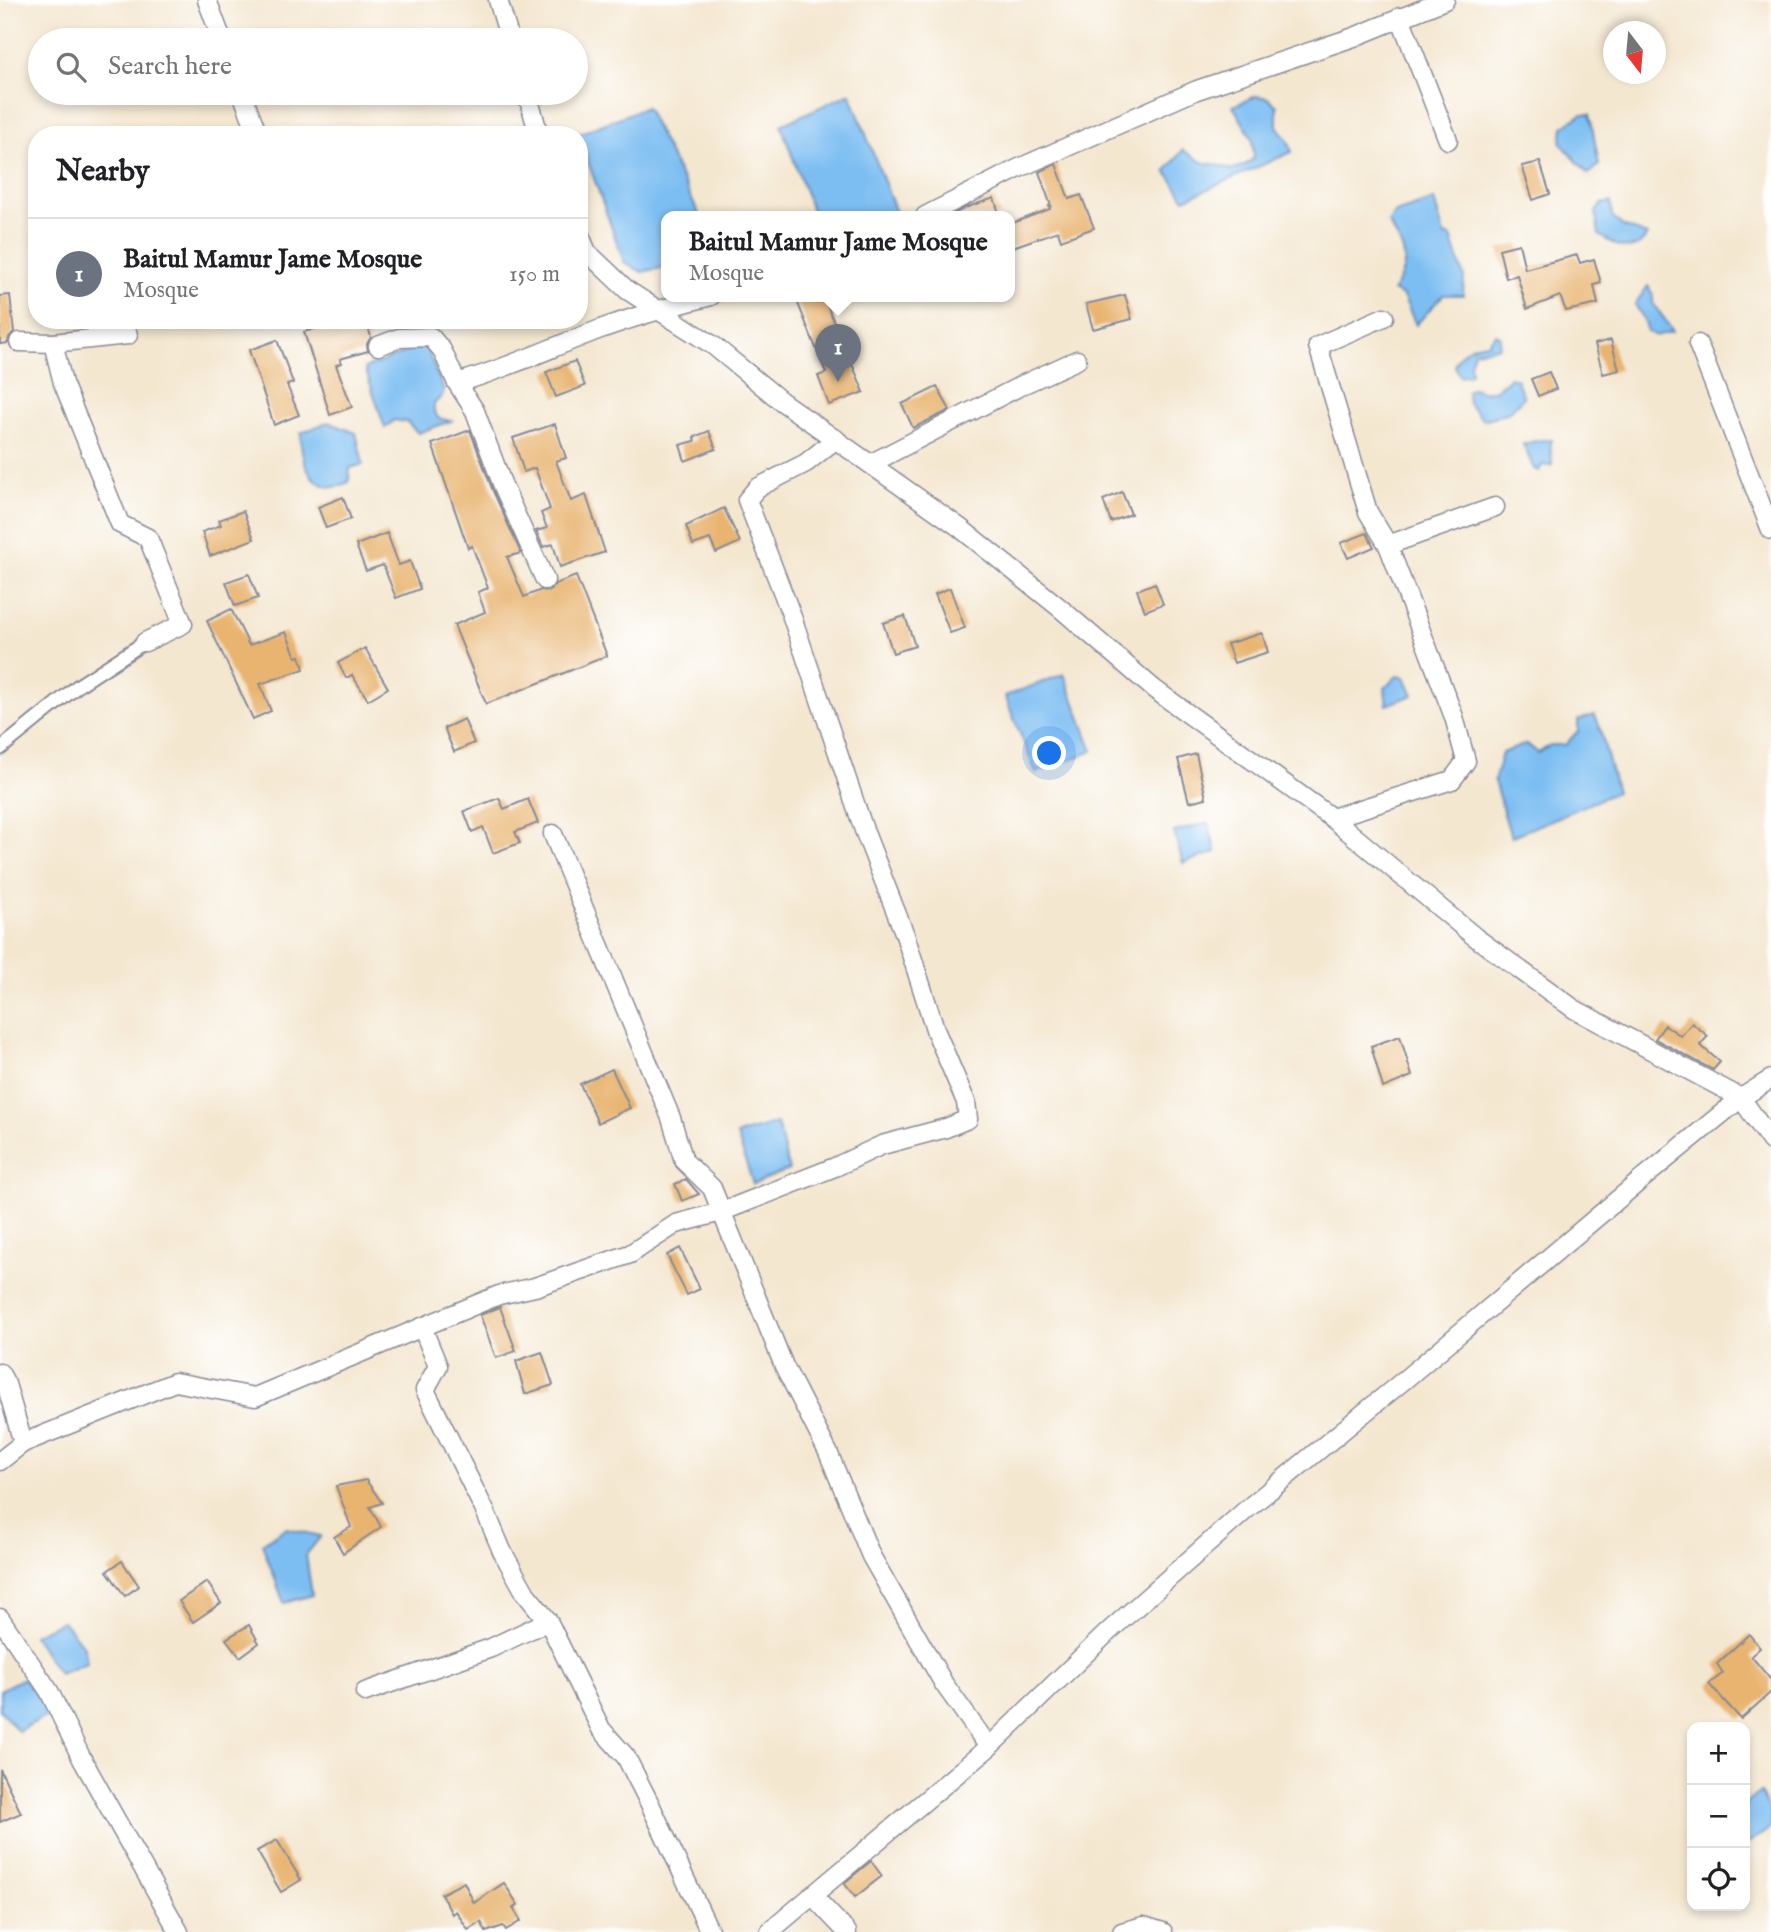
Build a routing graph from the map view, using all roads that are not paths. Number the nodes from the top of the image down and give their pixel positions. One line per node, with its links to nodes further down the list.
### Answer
1 (207, 0): 5 (street)
2 (498, 0): 6 (street)
3 (1445, 0): 4 (street)
4 (1400, 17): 11 (street); 12 (street)
5 (218, 28)
6 (506, 28)
7 (247, 105): 9 (street)
8 (530, 105): 10 (street)
9 (255, 126)
10 (536, 126)
11 (1448, 141)
12 (935, 211)
13 (588, 253): 15 (street)
14 (686, 302): 15 (street)
15 (657, 309): 23 (street); 24 (street)
16 (1384, 317): 28 (street)
17 (126, 329): 19 (street)
18 (19, 342): 19 (street)
19 (53, 342): 30 (street)
20 (1698, 344): 27 (street)
21 (378, 346): 23 (street)
22 (1077, 360): 25 (street)
23 (457, 383): 29 (street)
24 (836, 439): 25 (street); 37 (street)
25 (870, 464): 32 (street)
26 (1495, 507): 28 (street)
27 (1771, 530)
28 (1388, 545): 32 (street)
29 (545, 580)
30 (145, 642): 31 (street)
31 (0, 748)
32 (1332, 818): 35 (street)
33 (553, 834): 37 (street)
34 (1771, 1080): 35 (street)
35 (1741, 1098): 36 (street); 45 (street)
36 (1771, 1141)
37 (721, 1213): 38 (street); 45 (street)
38 (422, 1327): 40 (street); 43 (street)
39 (0, 1373): 40 (street)
40 (23, 1443): 41 (street)
41 (0, 1461)
42 (0, 1618): 47 (street)
43 (548, 1621): 44 (street); 48 (street)
44 (365, 1692)
45 (989, 1747): 46 (street)
46 (812, 1895): 49 (street); 50 (street)
47 (179, 1932)
48 (710, 1932)
49 (769, 1932)
50 (847, 1932)
51 (1122, 1932): 52 (street)
52 (1163, 1932)

